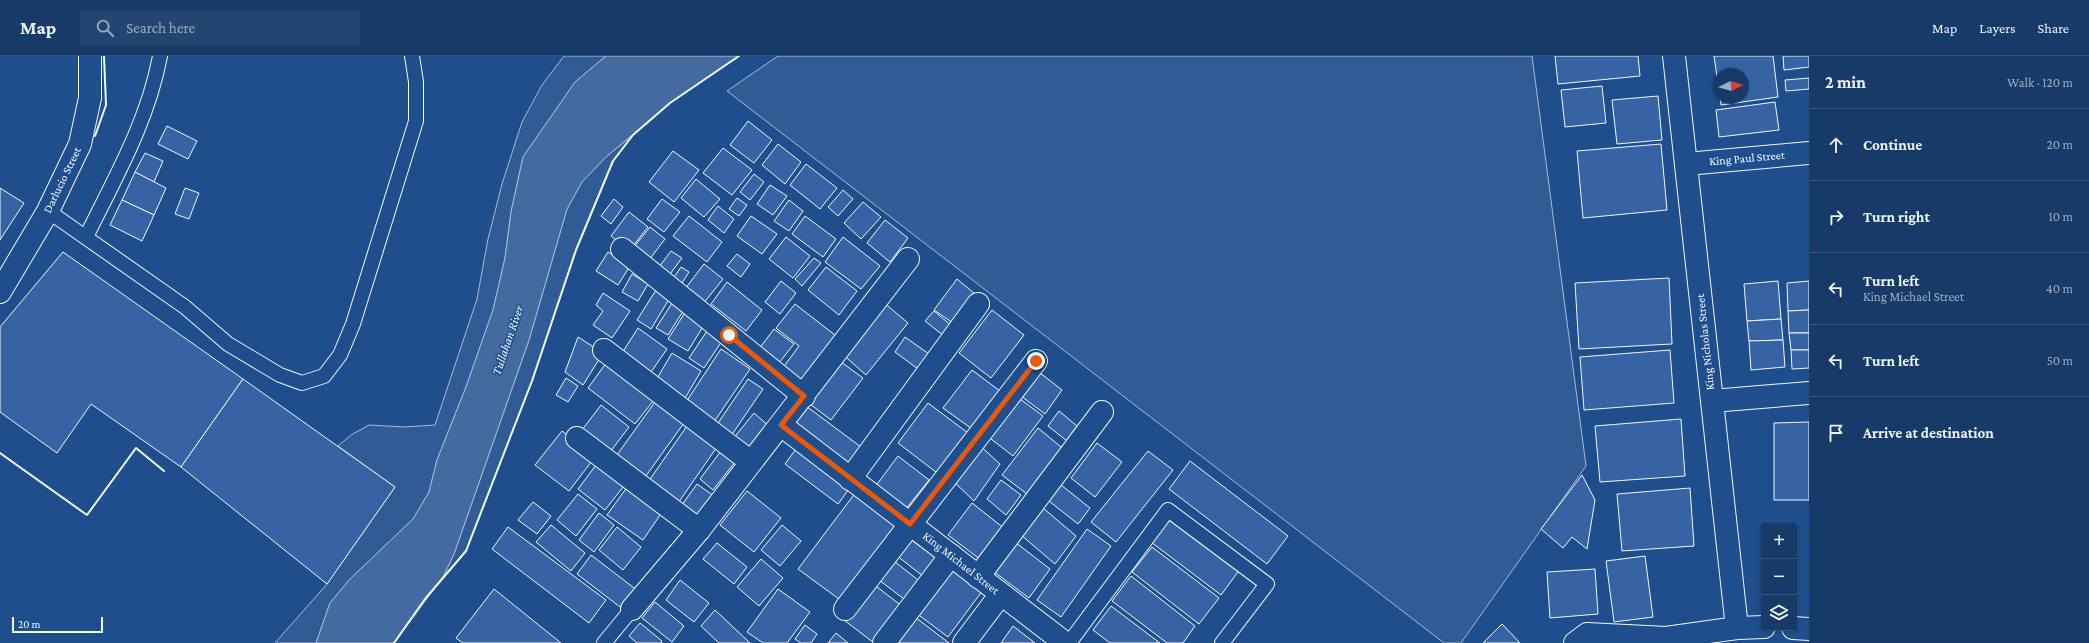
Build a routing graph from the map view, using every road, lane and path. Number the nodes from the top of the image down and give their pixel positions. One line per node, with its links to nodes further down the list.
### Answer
1 (90, 56): 7 (street, Darlucio Street)
2 (160, 56): 8 (lane)
3 (412, 56): 8 (lane)
4 (1674, 56): 6 (street, King Nicholas Street)
5 (1809, 153): 6 (street, King Paul Street)
6 (1686, 164): 17 (street, King Nicholas Street)
7 (48, 211): 8 (lane); 11 (street, Darlucio Street)
8 (86, 237)
9 (622, 249): 16 (street)
10 (908, 259): 16 (street)
11 (0, 292)
12 (978, 304): 22 (street)
13 (604, 350): 21 (street)
14 (1036, 361): 23 (street)
15 (1809, 393): 17 (street)
16 (804, 396): 19 (street)
17 (1712, 401): 31 (street, King Nicholas Street)
18 (1102, 412): 26 (street)
19 (781, 425): 21 (street); 22 (street, King Michael Street)
20 (577, 438): 24 (street)
21 (751, 462): 24 (street)
22 (850, 479): 23 (street, King Michael Street)
23 (910, 524): 25 (street, King Michael Street); 29 (street)
24 (699, 530): 28 (street)
25 (951, 556): 26 (street, King Michael Street); 36 (street)
26 (978, 577): 27 (street, King Michael Street)
27 (1001, 594): 34 (street, King Michael Street); 37 (street)
28 (632, 609): 35 (lane)
29 (845, 609)
30 (1761, 627): 31 (street)
31 (1737, 628): 39 (street)
32 (1797, 628): 33 (street)
33 (1809, 629)
34 (1059, 641): 38 (lane)
35 (604, 643)
36 (884, 643)
37 (964, 643)
38 (1222, 643)
39 (1575, 643)

